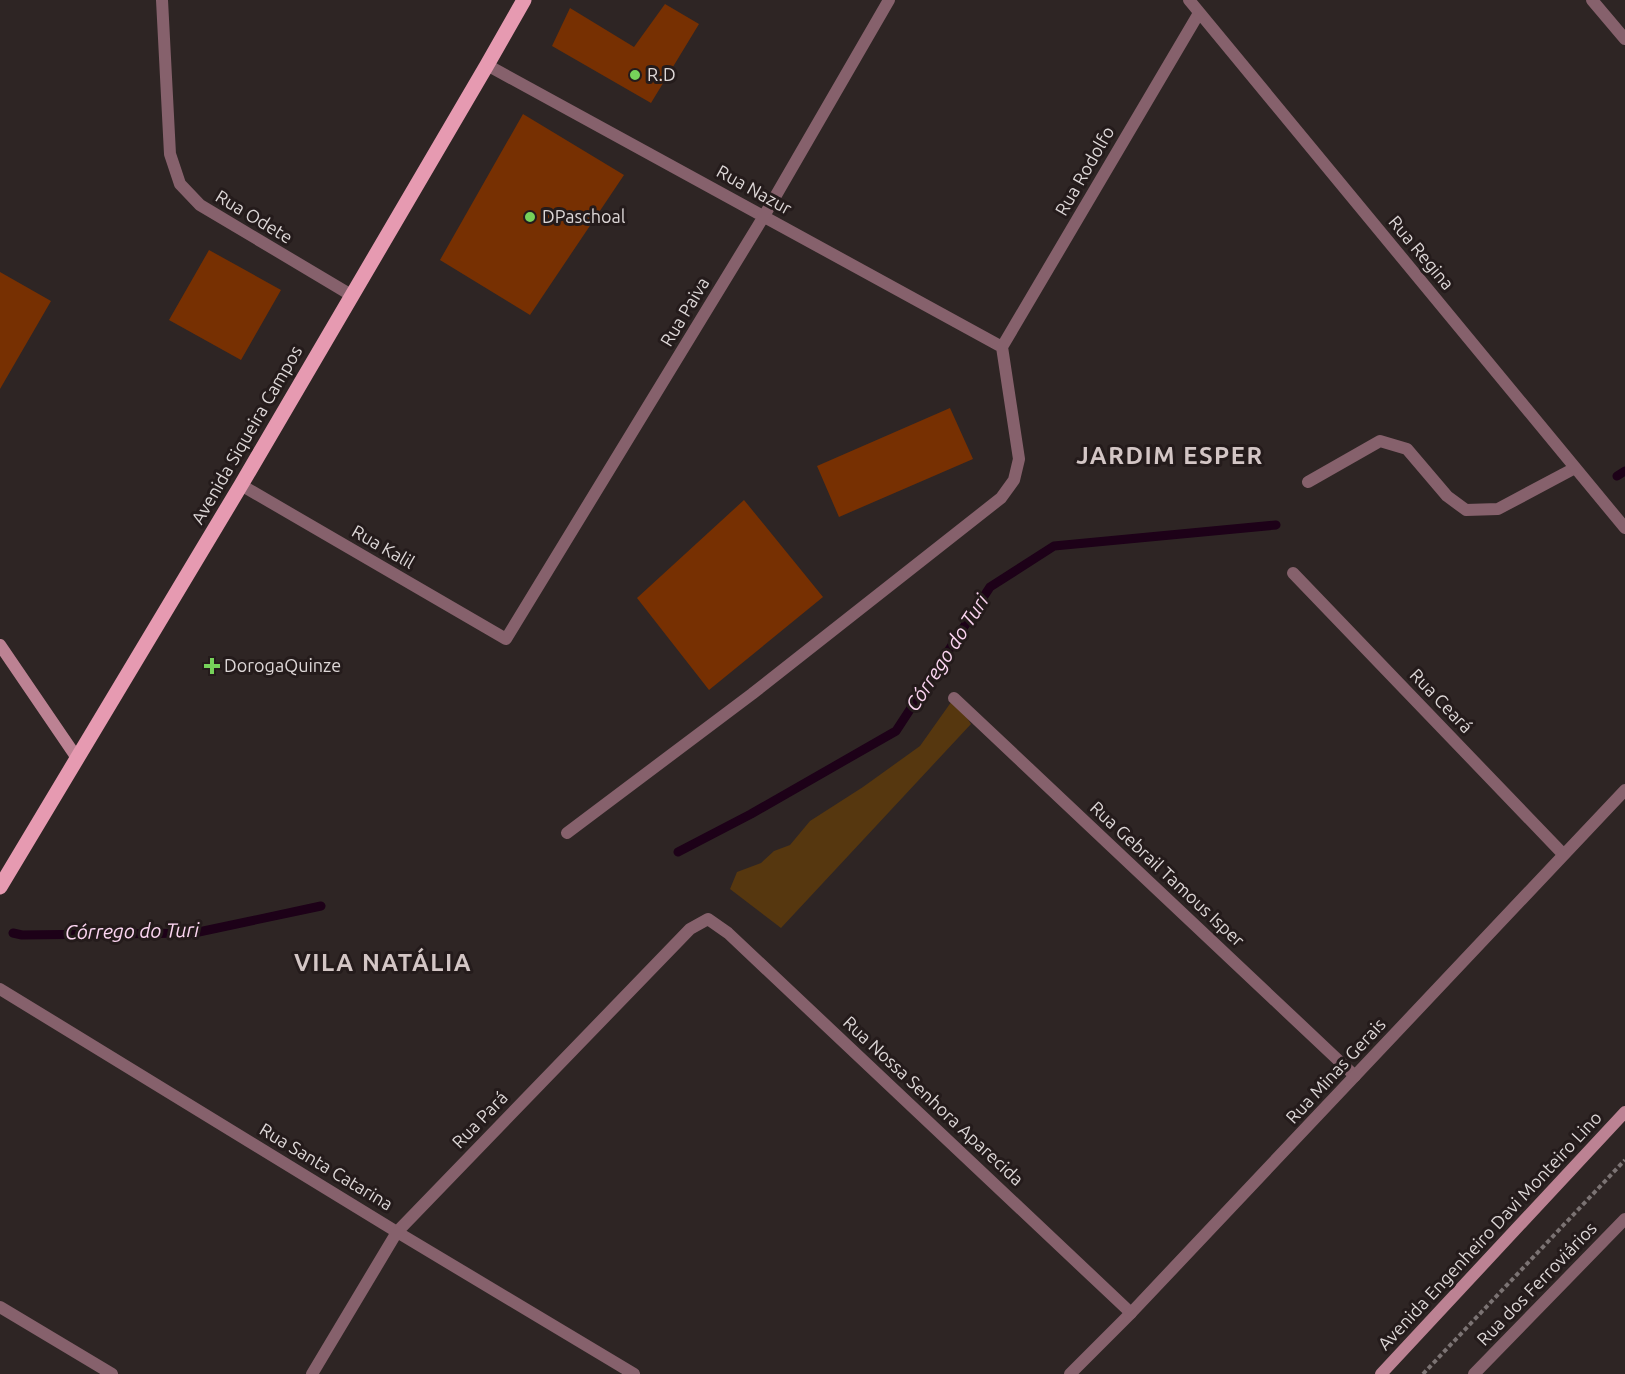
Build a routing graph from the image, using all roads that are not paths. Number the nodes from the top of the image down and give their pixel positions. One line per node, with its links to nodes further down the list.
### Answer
1 (162, 0): 10 (street, Rua Odete)
2 (524, 0): 8 (main road, Avenida Siqueira Campos)
3 (889, 0): 9 (street, Rua Paiva)
4 (1189, 0): 6 (street, Rua Regina)
5 (1592, 0): 7 (street)
6 (1199, 13): 11 (street, Rua Rodolfo); 12 (street, Rua Regina)
7 (1625, 39)
8 (487, 65): 9 (street, Rua Nazur); 10 (main road, Avenida Siqueira Campos)
9 (764, 216): 11 (street, Rua Nazur); 17 (street, Rua Paiva)
10 (351, 295): 14 (main road, Avenida Siqueira Campos)
11 (1002, 347): 22 (street)
12 (1575, 468): 13 (street); 15 (street, Rua Regina)
13 (1308, 482)
14 (241, 485): 17 (street, Rua Kalil); 20 (main road, Avenida Siqueira Campos)
15 (1625, 528)
16 (1293, 573): 23 (street, Rua Ceará)
17 (506, 639)
18 (0, 645): 20 (main road)
19 (954, 698): 27 (street, Rua Gebrail Tamous Isper)
20 (77, 758): 24 (main road, Avenida Siqueira Campos)
21 (1625, 790): 23 (street, Rua Minas Gerais)
22 (567, 834)
23 (1563, 854): 27 (street, Rua Minas Gerais)
24 (0, 887)
25 (708, 919): 30 (street, Rua Pará); 32 (street, Rua Nossa Senhora Aparecida)
26 (0, 989): 30 (street, Rua Santa Catarina)
27 (1356, 1076): 32 (street, Rua Minas Gerais)
28 (1625, 1112): 37 (main road, Avenida Engenheiro Davi Monteiro Lino)
29 (1625, 1219): 38 (street, Rua dos Ferroviários)
30 (397, 1232): 34 (street, Rua Pará); 35 (street, Rua Santa Catarina)
31 (0, 1307): 33 (street)
32 (1131, 1313): 36 (street, Rua Minas Gerais)
33 (112, 1374)
34 (312, 1374)
35 (634, 1374)
36 (1070, 1374)
37 (1381, 1374)
38 (1474, 1374)

